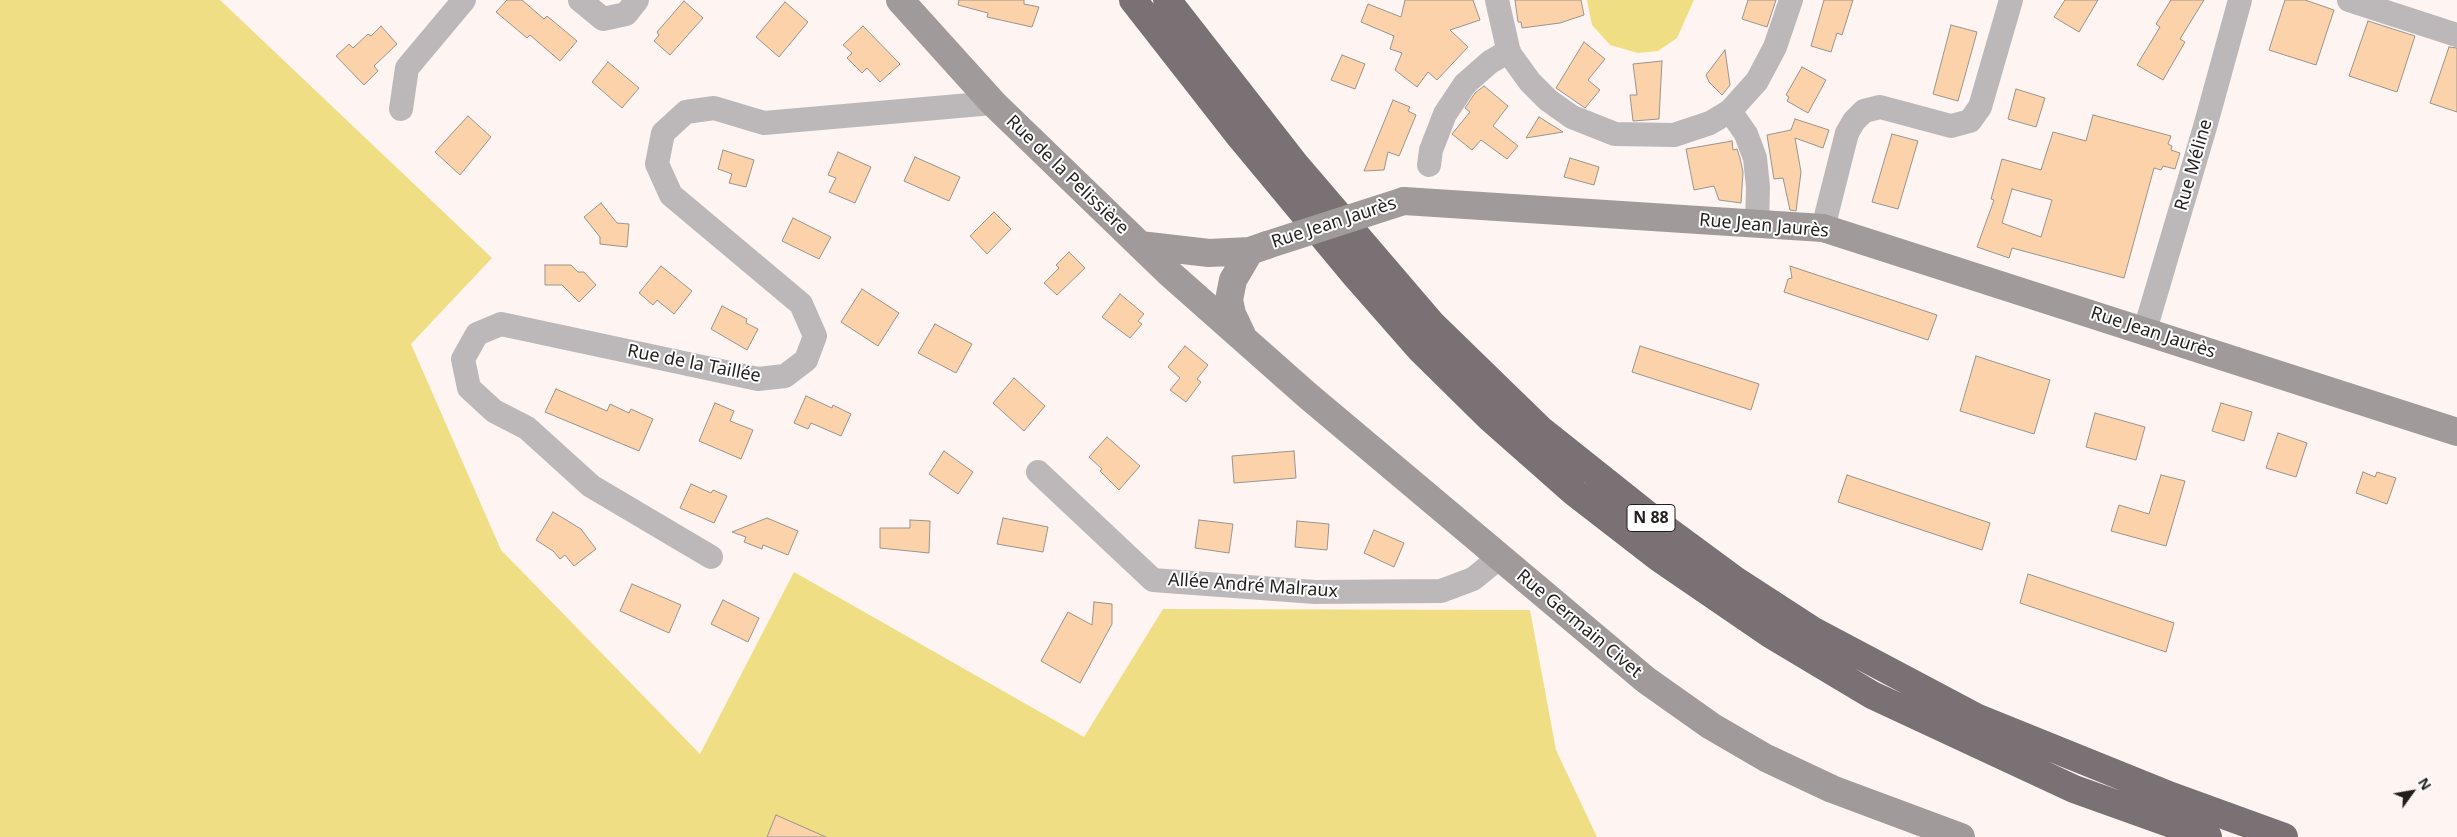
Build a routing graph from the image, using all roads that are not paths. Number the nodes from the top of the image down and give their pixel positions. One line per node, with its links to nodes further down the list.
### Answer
1 (464, 0): 15 (street)
2 (580, 0): 3 (street)
3 (637, 0)
4 (900, 0): 14 (street, Rue de la Pelissière)
5 (1133, 0): 29 (highway, N 88)
6 (1167, 0): 30 (highway, N 88)
7 (1497, 0): 13 (street)
8 (1791, 0): 16 (street)
9 (2011, 0): 19 (street)
10 (2240, 0): 22 (street, Rue Méline)
11 (2349, 0): 12 (street)
12 (2457, 35)
13 (1509, 51): 16 (street); 17 (street)
14 (993, 103): 20 (street, Rue de la Pelissière); 26 (street, Rue de la Taillée)
15 (400, 109)
16 (1730, 111): 18 (street)
17 (1428, 165)
18 (1756, 225): 19 (street, Rue Jean Jaurès); 21 (street, Rue Jean Jaurès, bridge)
19 (1823, 228): 22 (street, Rue Jean Jaurès)
20 (1140, 245): 21 (street, Rue Jean Jaurès); 23 (street, Rue de la Pelissière)
21 (1258, 248): 23 (street)
22 (2144, 330): 24 (street, Rue Jean Jaurès)
23 (1244, 339): 27 (street, Rue Germain Civet)
24 (2457, 432)
25 (1038, 472): 27 (street, Allée André Malraux)
26 (711, 557)
27 (1499, 558): 28 (street, Rue Germain Civet)
28 (1961, 837)
29 (2208, 837)
30 (2284, 837)

